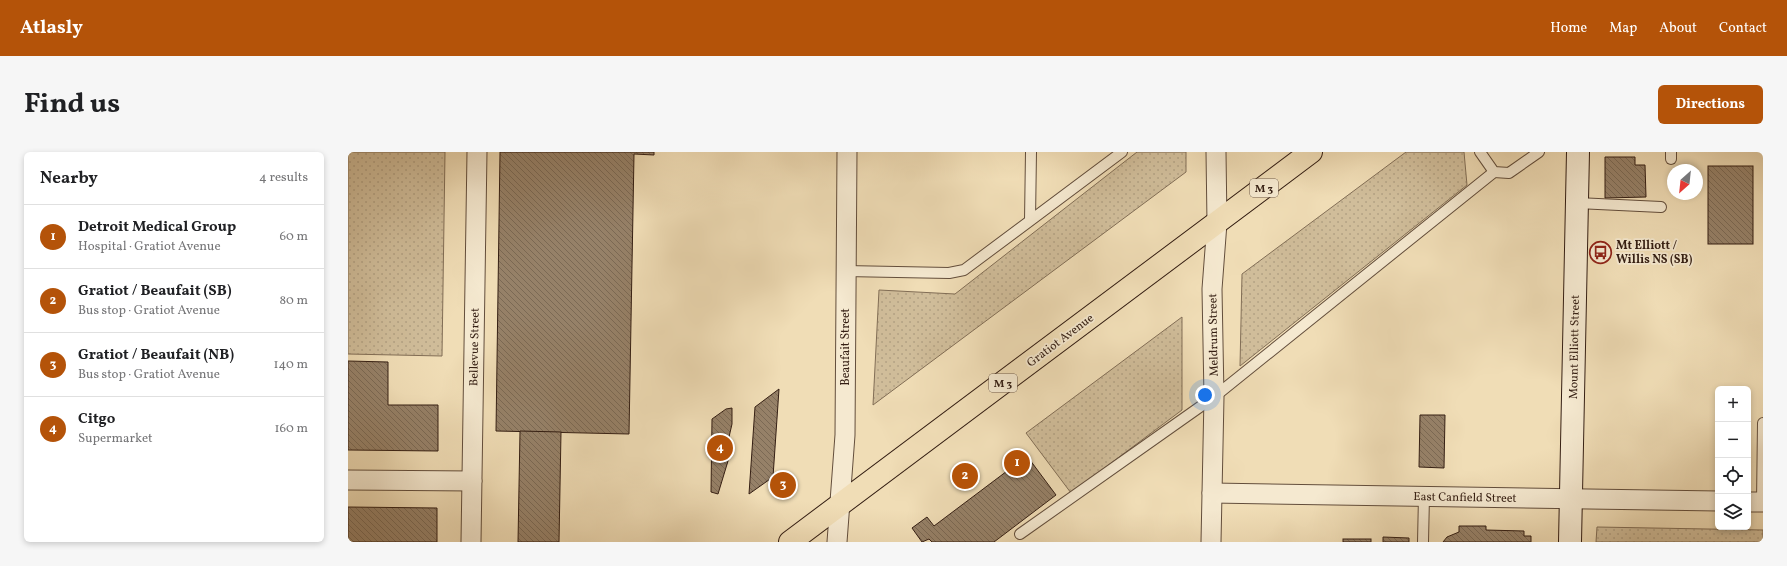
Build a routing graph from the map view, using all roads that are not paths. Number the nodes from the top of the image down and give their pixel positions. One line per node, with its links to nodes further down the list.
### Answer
1 (477, 152): 19 (street, Bellevue Street)
2 (846, 152): 15 (street, Beaufait Street)
3 (1031, 152): 13 (lane)
4 (1122, 152): 13 (lane)
5 (1216, 152): 14 (street, Meldrum Street)
6 (1311, 152): 14 (main road, Gratiot Avenue / M 3)
7 (1480, 152): 10 (lane)
8 (1539, 152): 10 (lane)
9 (1578, 152): 11 (main road, Mount Elliott Street)
10 (1494, 172): 16 (lane)
11 (1577, 203): 12 (lane); 22 (main road, Mount Elliott Street)
12 (1661, 207)
13 (1030, 220): 15 (lane)
14 (1216, 223): 16 (street, Meldrum Street); 25 (main road, Gratiot Avenue / M 3)
15 (845, 271): 25 (street, Beaufait Street)
16 (1214, 397): 20 (street, Meldrum Street); 26 (lane)
17 (1763, 423): 24 (lane)
18 (348, 480): 19 (street)
19 (472, 481): 27 (street, Bellevue Street)
20 (1212, 493): 21 (street, East Canfield Street); 30 (street, Meldrum Street)
21 (1424, 496): 22 (street, East Canfield Street); 31 (lane)
22 (1571, 499): 23 (street, East Canfield Street); 32 (main road, Mount Elliott Street)
23 (1715, 501)
24 (1758, 502)
25 (840, 504): 28 (main road, Gratiot Avenue / M 3); 29 (street, Beaufait Street)
26 (1020, 534)
27 (472, 542)
28 (790, 542)
29 (837, 542)
30 (1211, 542)
31 (1423, 542)
32 (1570, 542)

